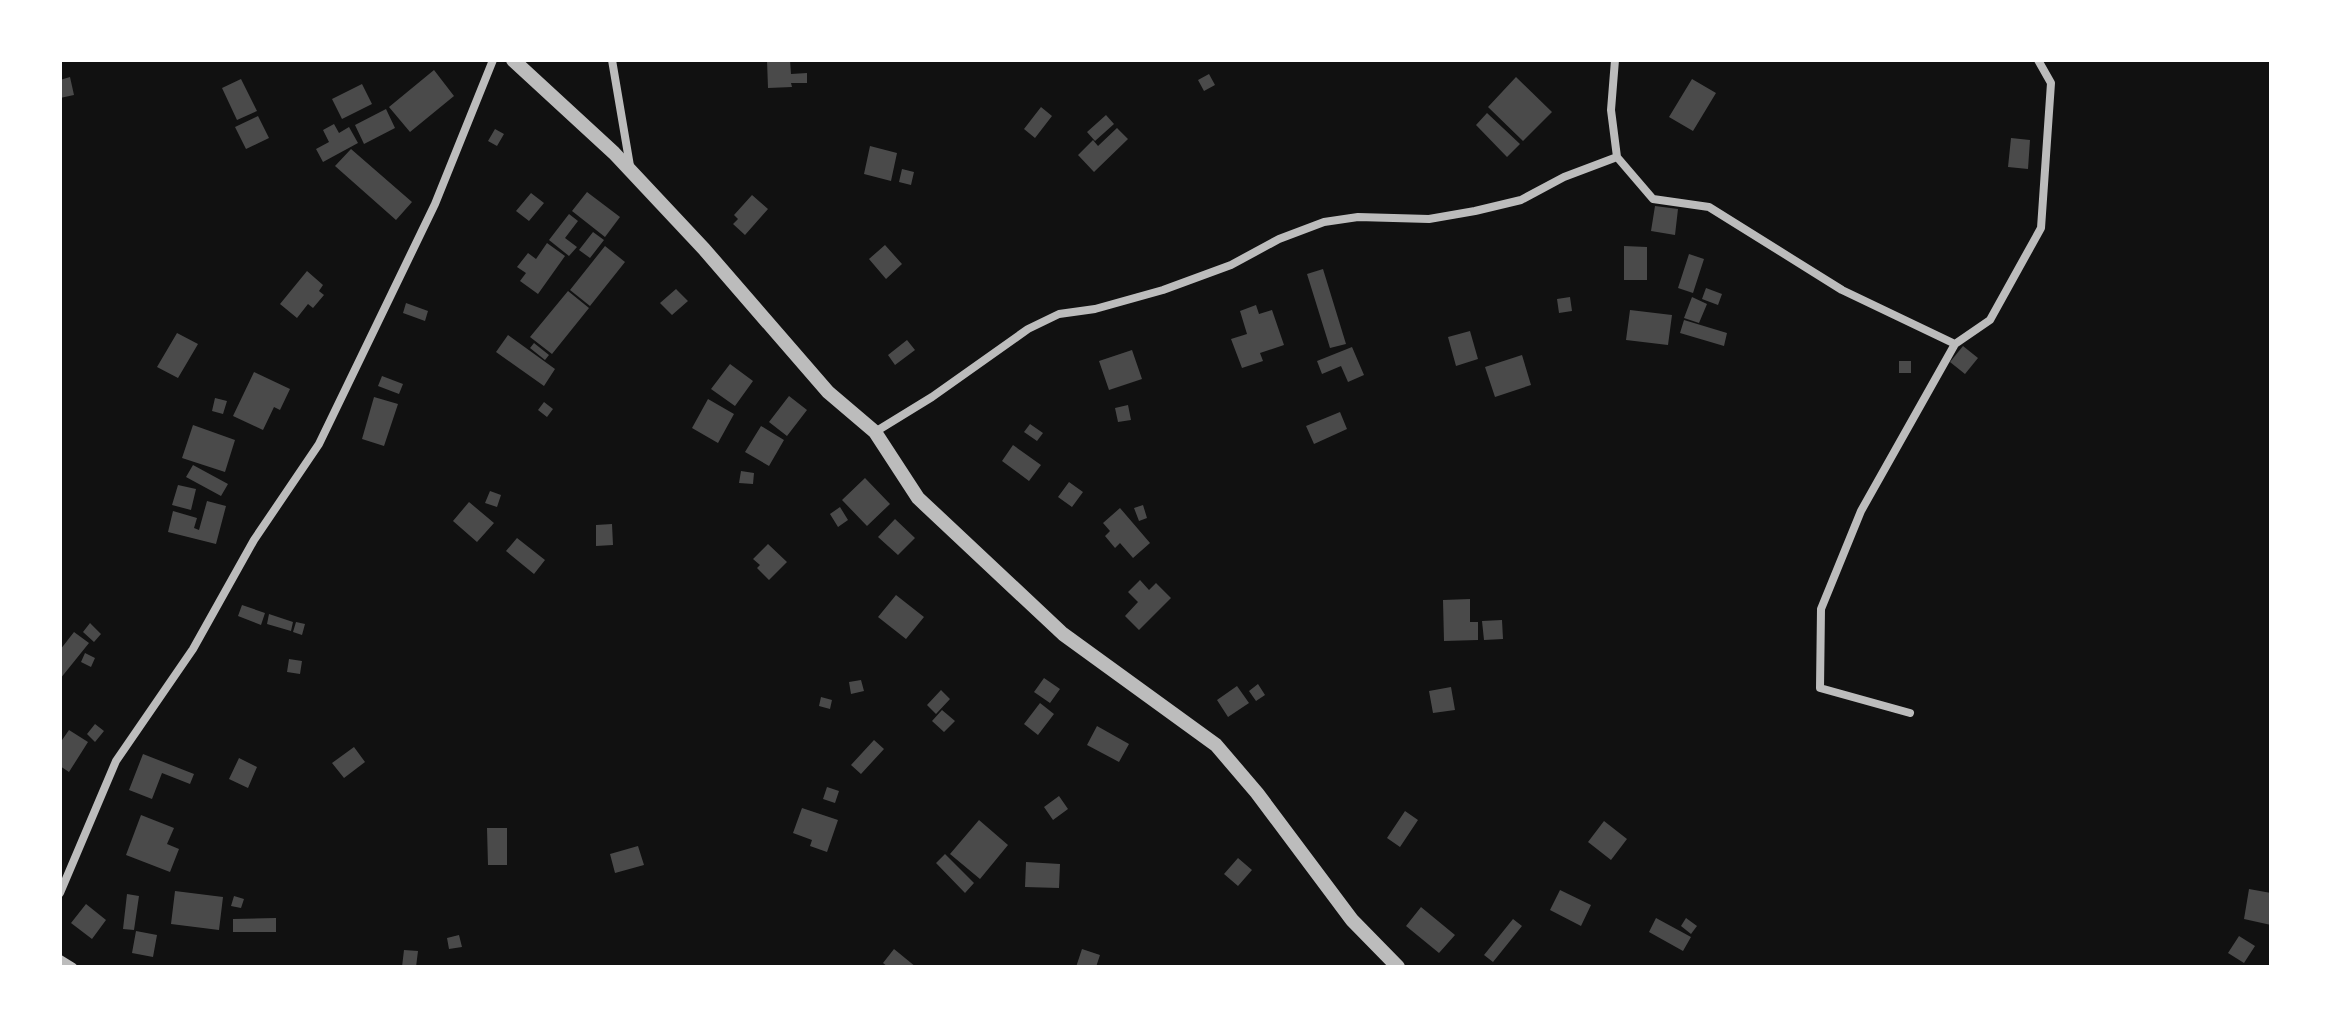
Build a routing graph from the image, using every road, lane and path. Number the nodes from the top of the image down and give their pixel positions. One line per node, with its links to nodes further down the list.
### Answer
1 (493, 60): 11 (street)
2 (513, 60): 7 (street)
3 (612, 60): 7 (street)
4 (1615, 60): 6 (street)
5 (2038, 60): 8 (street)
6 (1617, 157): 8 (street); 9 (street)
7 (631, 171): 9 (street)
8 (1955, 344): 10 (street)
9 (875, 432): 14 (street)
10 (1910, 713)
11 (60, 893)
12 (60, 959): 13 (street)
13 (73, 967)
14 (1398, 967)

